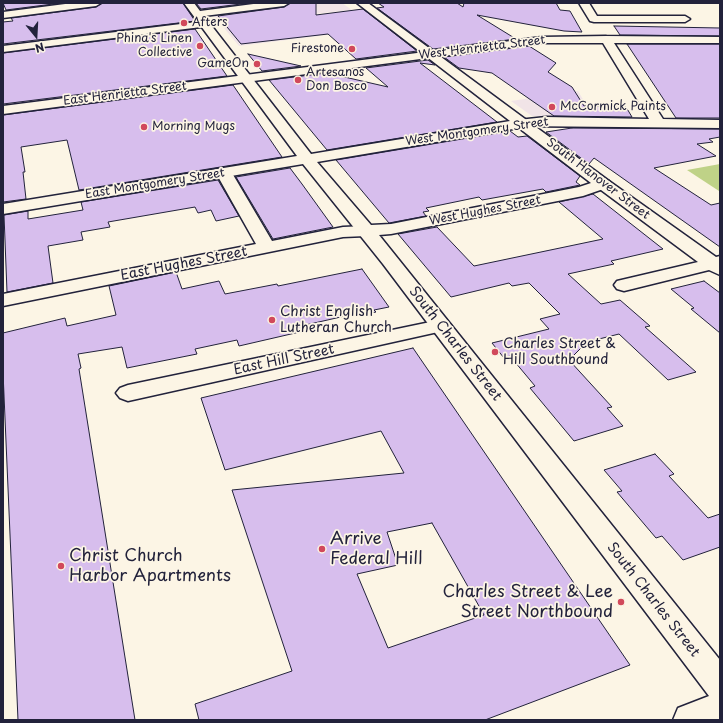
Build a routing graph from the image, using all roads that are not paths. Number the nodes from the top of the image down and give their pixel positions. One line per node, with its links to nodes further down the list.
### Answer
1 (96, 3): 7 (street)
2 (189, 3): 8 (street, South Charles Street)
3 (284, 3): 8 (street)
4 (362, 3): 12 (street, South Hanover Street)
5 (584, 3): 6 (street)
6 (676, 10)
7 (3, 15)
8 (202, 19): 11 (street); 13 (street, South Charles Street)
9 (606, 39): 10 (street, West Henrietta Street); 12 (street, West Henrietta Street); 16 (street)
10 (720, 40)
11 (3, 49)
12 (431, 54): 13 (street, West Henrietta Street); 15 (street, South Hanover Street)
13 (246, 78): 14 (street, East Henrietta Street); 18 (street, South Charles Street)
14 (3, 110)
15 (524, 123): 16 (street, West Montgomery Street); 18 (street, West Montgomery Street); 20 (street, South Hanover Street)
16 (659, 123): 17 (street, West Montgomery Street)
17 (720, 124)
18 (307, 159): 19 (street, East Montgomery Street); 22 (street, South Charles Street)
19 (224, 173): 21 (street, East Montgomery Street); 23 (street)
20 (603, 184): 22 (street, West Hughes Street); 24 (street, South Hanover Street)
21 (3, 209)
22 (366, 231): 23 (street, East Hughes Street); 27 (street, South Charles Street)
23 (268, 247): 26 (street, East Hughes Street)
24 (718, 265): 25 (street)
25 (624, 285)
26 (3, 300)
27 (440, 326): 28 (street, East Hill Street); 29 (street, South Charles Street)
28 (128, 393)
29 (720, 685)
30 (720, 708): 31 (street)
31 (690, 720)

